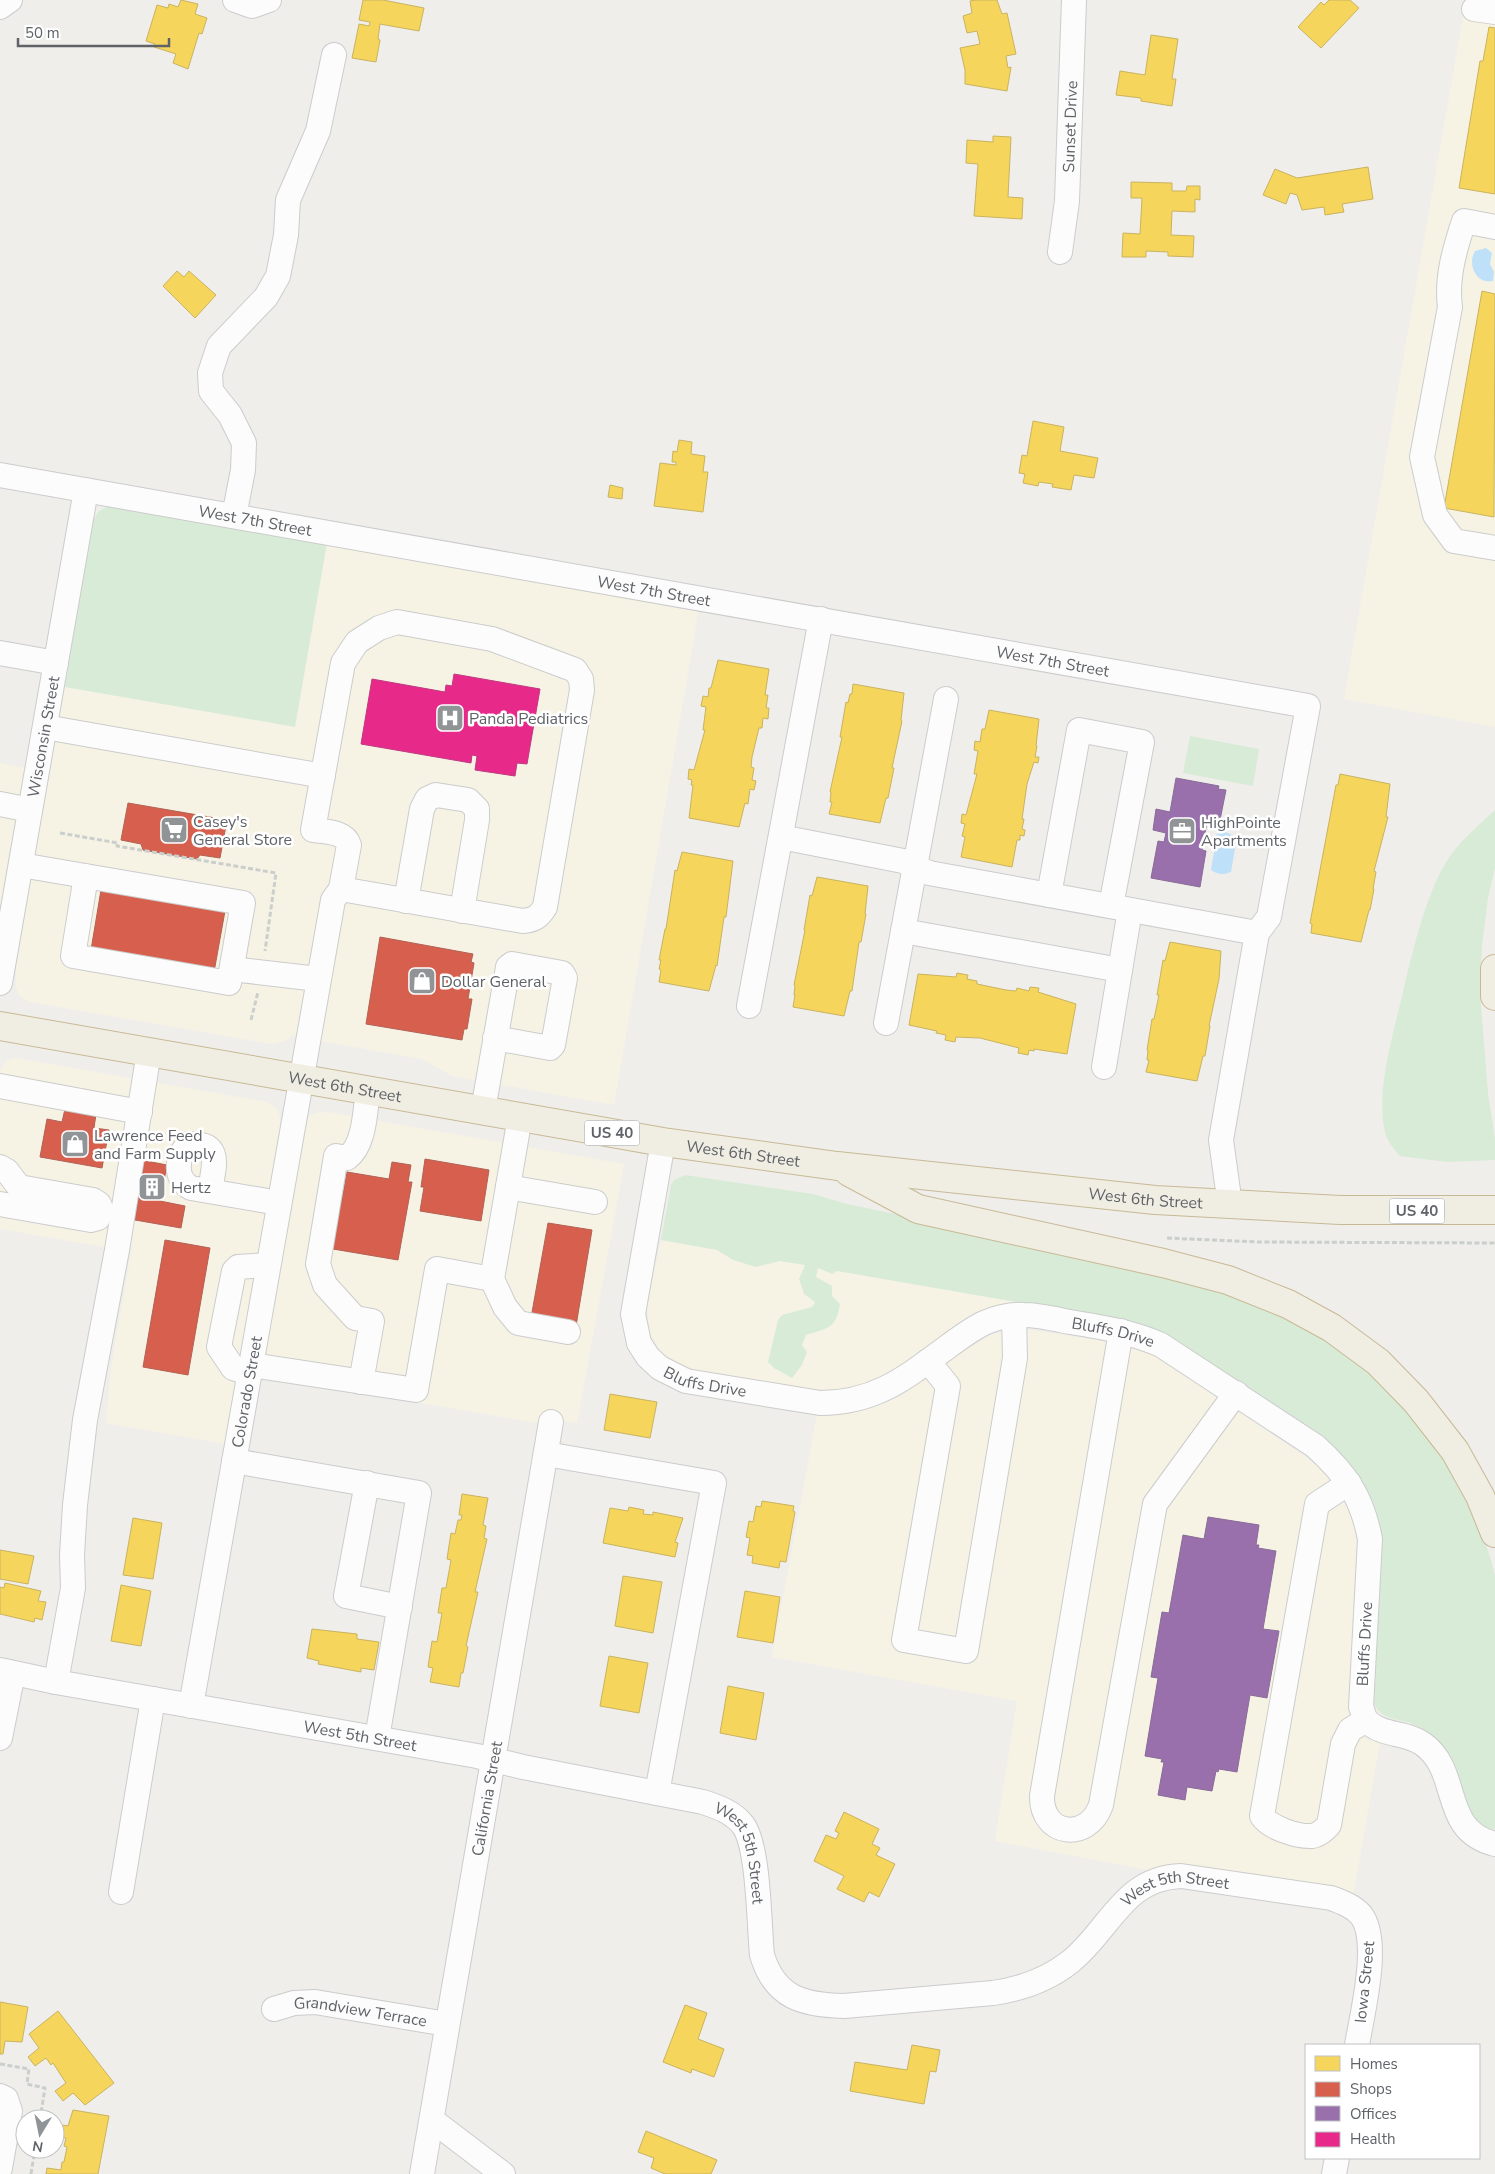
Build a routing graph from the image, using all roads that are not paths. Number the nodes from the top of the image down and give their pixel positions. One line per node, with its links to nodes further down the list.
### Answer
1 (10, 0): 5 (street)
2 (235, 0): 3 (street)
3 (269, 0)
4 (1074, 0): 8 (street, Sunset Drive)
5 (0, 7)
6 (334, 55): 11 (street)
7 (1495, 226): 12 (street)
8 (1060, 252)
9 (0, 475): 10 (street, West 7th Street)
10 (86, 490): 11 (street, West 7th Street); 15 (street, Wisconsin Street)
11 (234, 516): 13 (street, West 7th Street)
12 (1495, 548)
13 (822, 619): 21 (street); 31 (street, West 7th Street)
14 (0, 653): 15 (street)
15 (56, 663): 17 (street, Wisconsin Street)
16 (946, 699): 23 (street)
17 (45, 727): 18 (street); 20 (street, Wisconsin Street)
18 (323, 776): 25 (street, Colorado Street); 29 (street)
19 (0, 804): 20 (street)
20 (30, 810): 22 (street, Wisconsin Street)
21 (781, 837): 23 (street); 38 (street)
22 (20, 865): 24 (street); 36 (street, Wisconsin Street)
23 (915, 866): 26 (street); 30 (street)
24 (86, 876): 32 (street); 32 (street)
25 (341, 889): 27 (street); 35 (street, Colorado Street)
26 (1049, 895): 28 (street); 28 (street)
27 (406, 901): 29 (street); 29 (street)
28 (1121, 908): 31 (street); 33 (street)
29 (462, 910)
30 (903, 931): 33 (street); 39 (street)
31 (1257, 933): 58 (street)
32 (232, 969): 35 (street)
33 (1120, 970): 43 (street)
34 (1495, 970): 37 (highway)
35 (318, 979): 44 (street, Colorado Street)
36 (0, 983)
37 (1495, 996)
38 (749, 1006)
39 (886, 1023)
40 (0, 1026): 42 (highway, West 6th Street / US 40)
41 (495, 1038): 47 (street)
42 (149, 1052): 44 (highway, West 6th Street / US 40); 48 (street)
43 (1104, 1067)
44 (301, 1078): 46 (highway, West 6th Street / US 40); 56 (street, Colorado Street)
45 (0, 1086): 48 (street)
46 (368, 1090): 47 (highway, West 6th Street / US 40); 67 (street)
47 (483, 1110): 49 (highway, West 6th Street / US 40)
48 (140, 1112): 77 (street)
49 (520, 1117): 50 (highway, West 6th Street / US 40); 53 (street)
50 (663, 1142): 51 (highway, West 6th Street / US 40); 65 (street, Bluffs Drive)
51 (837, 1166): 58 (highway, West 6th Street / US 40); 74 (highway)
52 (0, 1167): 57 (street)
53 (508, 1186): 55 (street); 61 (street)
54 (210, 1191): 56 (street)
55 (594, 1202)
56 (279, 1203): 60 (street, Colorado Street)
57 (0, 1204)
58 (1230, 1204): 59 (highway, West 6th Street / US 40)
59 (1495, 1210)
60 (268, 1265): 66 (street, Colorado Street); 66 (street)
61 (492, 1278): 64 (street); 67 (street)
62 (1014, 1316): 63 (street, Bluffs Drive); 65 (street, Bluffs Drive); 65 (street)
63 (1121, 1331): 68 (street, Bluffs Drive); 68 (street)
64 (568, 1332)
65 (928, 1361)
66 (250, 1369): 67 (street); 71 (street, Colorado Street)
67 (361, 1382)
68 (1236, 1393): 73 (street, Bluffs Drive)
69 (551, 1422): 70 (street, California Street)
70 (546, 1454): 83 (street, California Street); 84 (street)
71 (234, 1461): 72 (street); 79 (street, Colorado Street)
72 (367, 1483): 75 (street); 75 (street)
73 (1350, 1483): 80 (street, Bluffs Drive); 80 (street)
74 (1495, 1533)
75 (400, 1607): 82 (street)
76 (6, 1671): 77 (street, West 5th Street); 81 (street)
77 (56, 1682): 78 (street, West 5th Street)
78 (152, 1700): 79 (street, West 5th Street); 86 (street)
79 (191, 1706): 82 (street, West 5th Street)
80 (1366, 1720): 85 (street)
81 (0, 1738)
82 (377, 1738): 83 (street, West 5th Street)
83 (492, 1760): 84 (street, West 5th Street); 89 (street, California Street)
84 (657, 1793): 87 (street, West 5th Street)
85 (1495, 1844)
86 (121, 1892)
87 (1364, 1920): 90 (street, Iowa Street)
88 (274, 2008): 89 (street, Grandview Terrace)
89 (447, 2024): 92 (street, California Street)
90 (1357, 2044)
91 (0, 2096): 94 (street)
92 (432, 2120): 95 (street, California Street); 96 (street)
93 (1337, 2159): 97 (street)
94 (0, 2168)
95 (422, 2174)
96 (503, 2174)
97 (1334, 2174)

